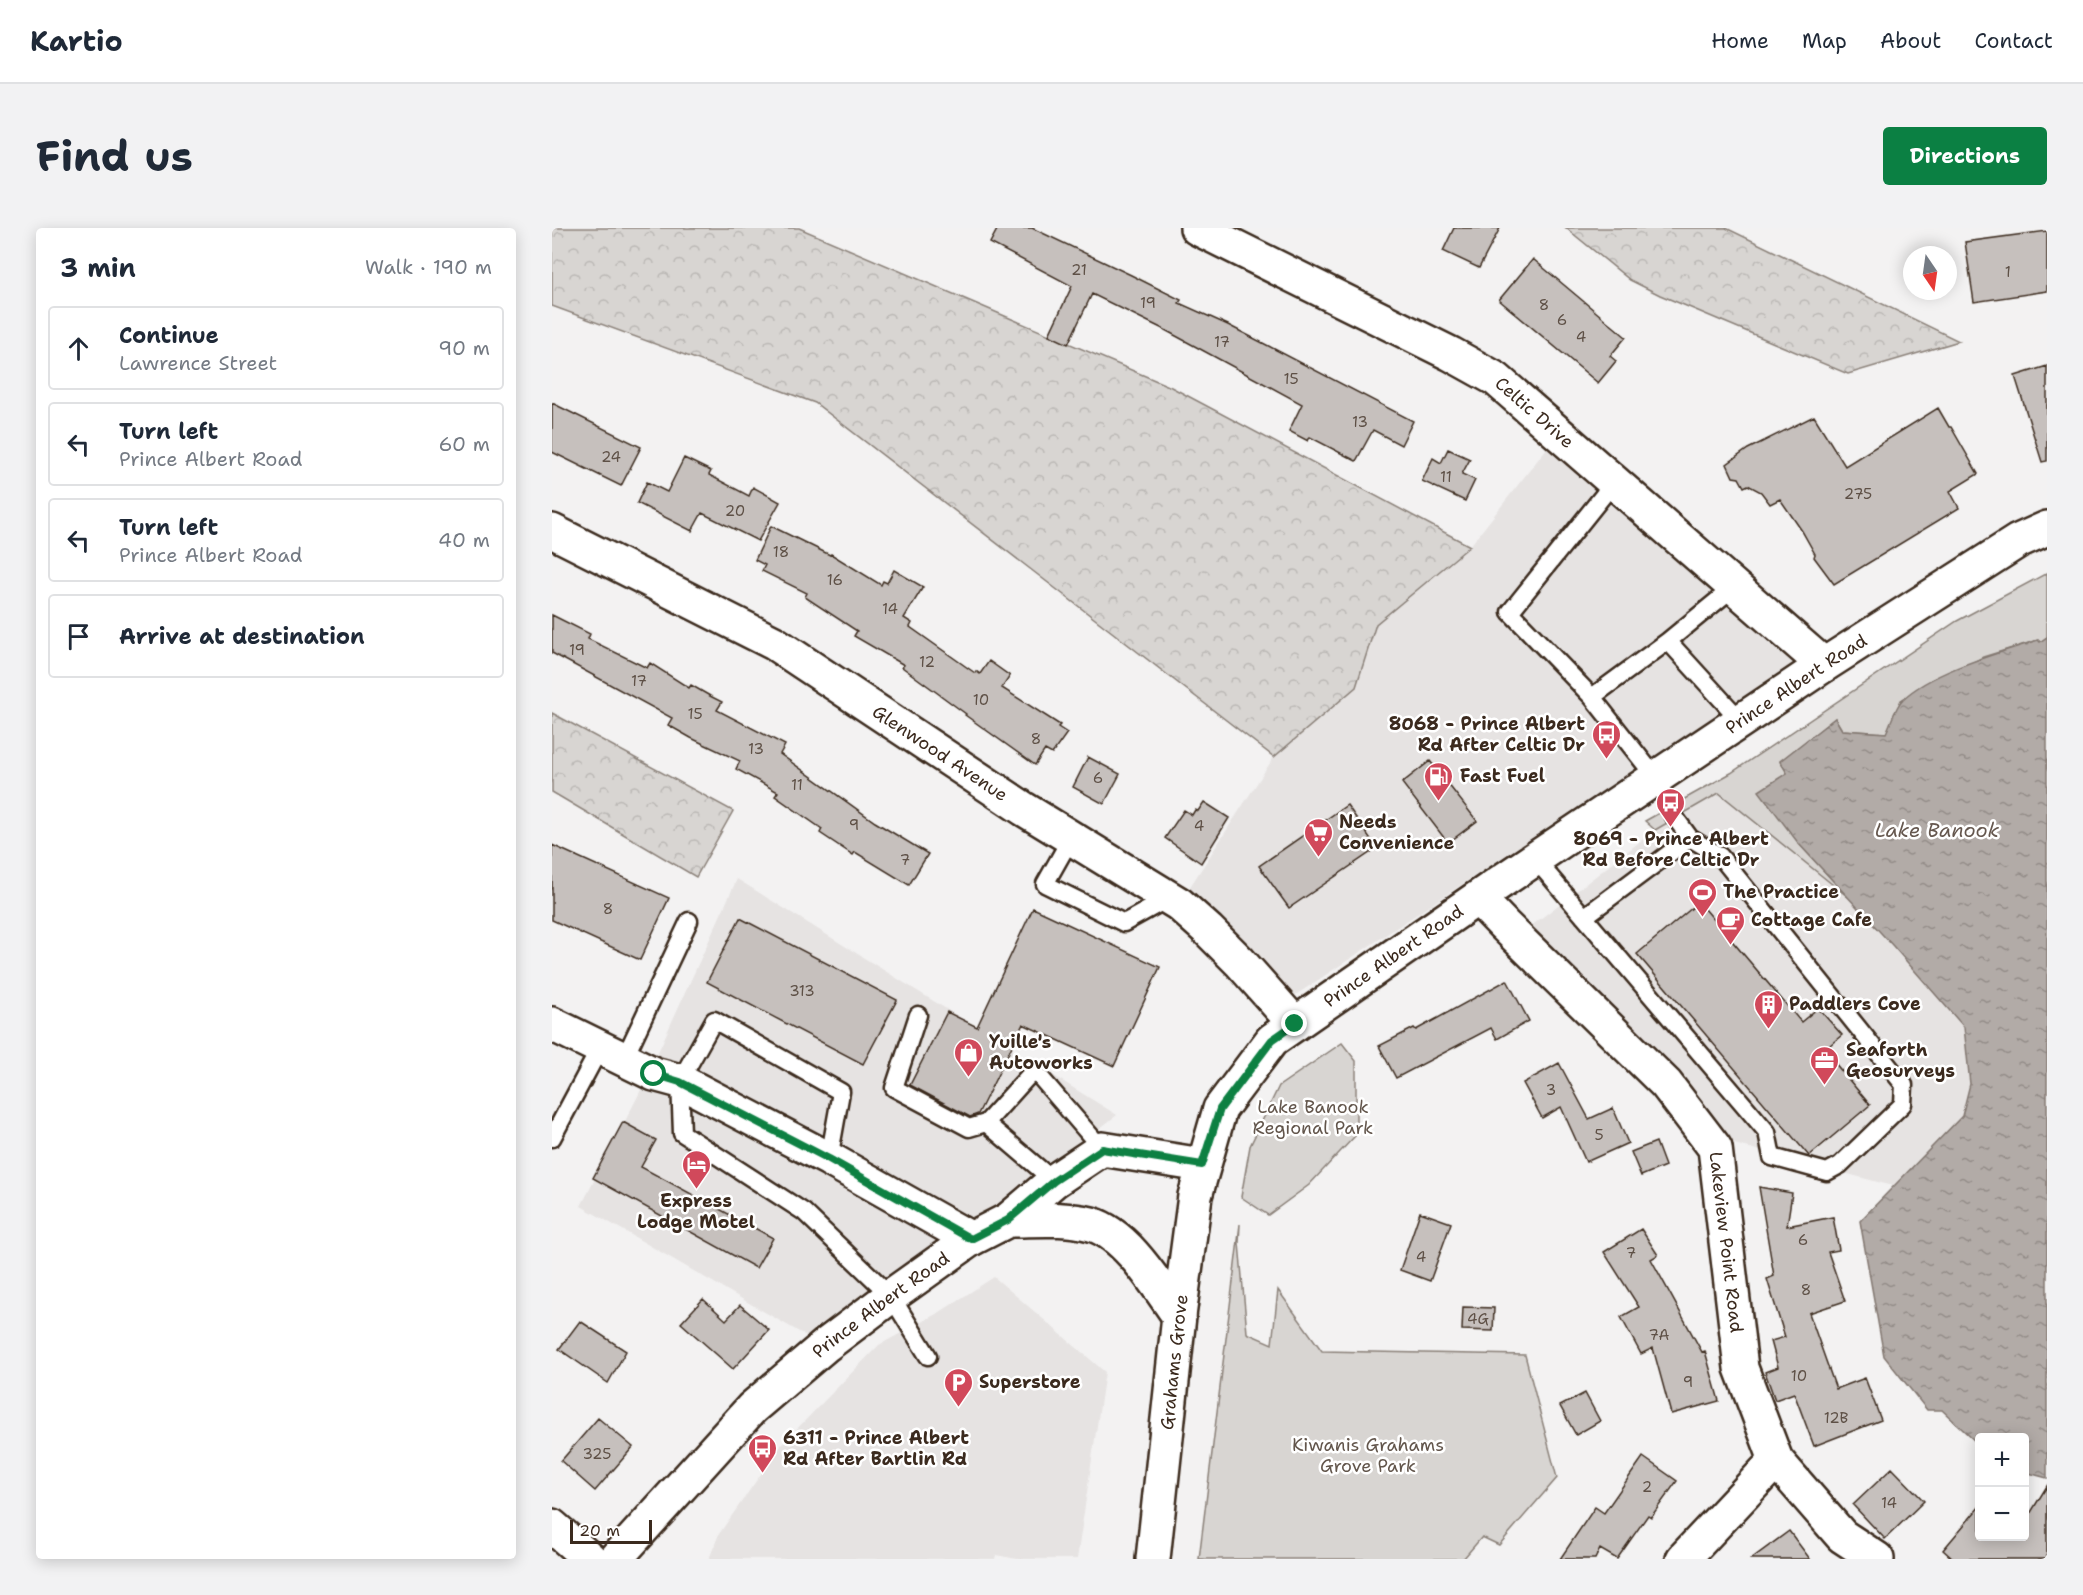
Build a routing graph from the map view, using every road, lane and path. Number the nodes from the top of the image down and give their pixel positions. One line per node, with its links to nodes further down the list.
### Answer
1 (1197, 228): 2 (street, Celtic Drive)
2 (1614, 482): 5 (street, Celtic Drive); 8 (lane)
3 (2047, 528): 7 (street, Prince Albert Road)
4 (552, 531): 11 (street, Glenwood Avenue)
5 (1734, 587): 6 (lane); 7 (street, Celtic Drive)
6 (1668, 641): 8 (lane); 9 (lane)
7 (1824, 665): 9 (street, Prince Albert Road)
8 (1592, 697): 10 (lane)
9 (1741, 721): 10 (street, Prince Albert Road)
10 (1656, 778): 12 (lane); 13 (street, Prince Albert Road)
11 (1071, 838): 14 (street, Glenwood Avenue); 14 (lane)
12 (1690, 838): 16 (lane); 16 (lane)
13 (1535, 859): 15 (street, Prince Albert Road); 16 (lane)
14 (1169, 898): 20 (street, Glenwood Avenue)
15 (1478, 898): 20 (street, Prince Albert Road); 34 (street, Lakeview Point Road)
16 (1584, 917)
17 (689, 921): 21 (lane)
18 (918, 1015): 23 (lane)
19 (552, 1024): 21 (street)
20 (1295, 1024): 27 (street, Prince Albert Road)
21 (612, 1054): 22 (street); 24 (lane)
22 (680, 1082): 26 (street); 26 (lane); 31 (lane)
23 (986, 1123): 25 (lane); 28 (lane)
24 (552, 1138)
25 (1102, 1149): 27 (street); 28 (street, Prince Albert Road)
26 (829, 1159): 30 (street)
27 (1202, 1165): 32 (street, Grahams Grove)
28 (1054, 1181): 29 (street, Prince Albert Road)
29 (1008, 1220): 30 (street, Prince Albert Road); 32 (street)
30 (971, 1239): 31 (street, Prince Albert Road)
31 (891, 1296): 33 (lane); 37 (street, Prince Albert Road)
32 (1179, 1316): 38 (street, Grahams Grove)
33 (928, 1356)
34 (1776, 1460): 39 (street); 40 (street, Lakeview Point Road)
35 (552, 1526): 36 (street)
36 (590, 1559)
37 (615, 1559)
38 (1153, 1559)
39 (1683, 1559)
40 (1877, 1559)

